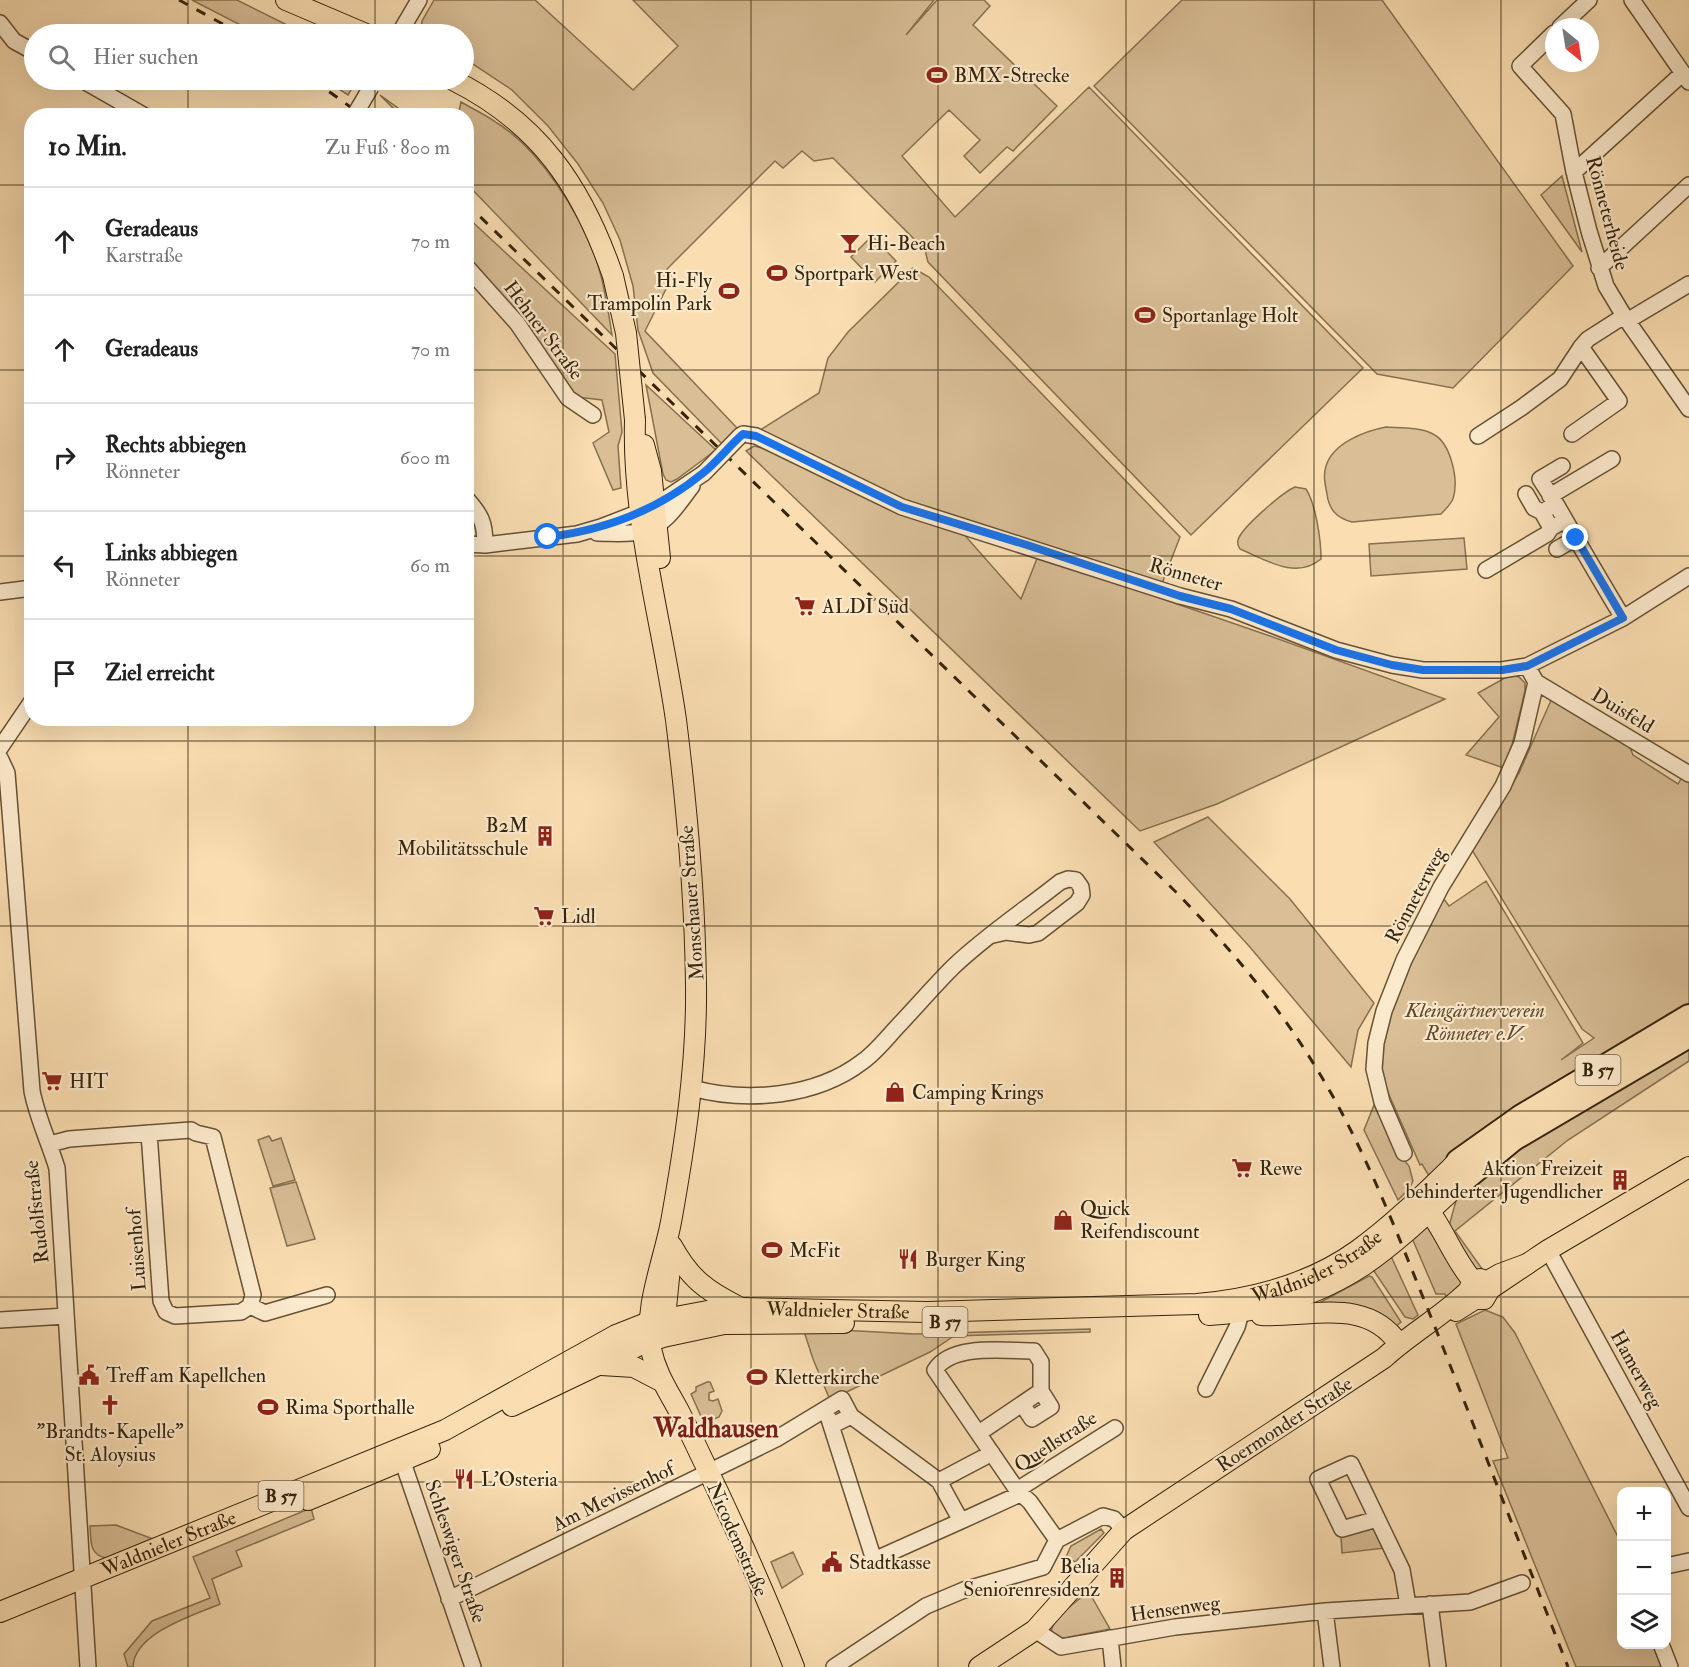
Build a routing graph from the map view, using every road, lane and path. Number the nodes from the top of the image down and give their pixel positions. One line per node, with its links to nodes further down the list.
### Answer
1 (286, 0): 7 (main road)
2 (419, 0): 8 (street)
3 (1589, 0): 5 (street)
4 (1632, 0): 11 (street)
5 (1570, 18)
6 (0, 23): 10 (street)
7 (342, 24)
8 (405, 24)
9 (1545, 42): 17 (street, Rönneterheide)
10 (24, 46)
11 (1686, 78): 17 (street)
12 (100, 90): 15 (street)
13 (368, 90): 16 (street, bridge)
14 (470, 90): 34 (main road, Monschauer Straße, bridge)
15 (131, 108)
16 (358, 108)
17 (1574, 172): 19 (street, Rönneterheide)
18 (1689, 185): 19 (street)
19 (1599, 268): 22 (street, Rönneterheide)
20 (474, 275): 25 (street, Hehner Straße)
21 (1689, 284): 22 (street)
22 (1626, 319): 23 (street); 24 (street, Rönneterheide)
23 (1581, 347): 26 (street); 27 (street)
24 (1689, 409)
25 (593, 416)
26 (1572, 434)
27 (1478, 436)
28 (1612, 459): 31 (street)
29 (1562, 466): 31 (street)
30 (1527, 494): 33 (street)
31 (1553, 500): 33 (street); 35 (street)
32 (474, 507): 39 (street)
33 (1542, 512): 36 (street)
34 (649, 519): 39 (street); 46 (street, Rönneter, bridge); 54 (main road, Monschauer Straße)
35 (1565, 520): 36 (street); 37 (street)
36 (1551, 528): 41 (street)
37 (1576, 538): 40 (street); 45 (street)
38 (474, 544): 39 (street)
39 (485, 545)
40 (1557, 549)
41 (1486, 570)
42 (1689, 576): 45 (street, Rönneter)
43 (24, 589): 44 (street)
44 (0, 592)
45 (1623, 618): 46 (street, Rönneter)
46 (1527, 666): 47 (street)
47 (1536, 682): 51 (street, Duisfeld); 57 (street, Rönneterweg)
48 (24, 713): 49 (street)
49 (0, 748)
50 (0, 758): 56 (street, Rudolfstraße)
51 (1689, 774)
52 (993, 935): 52 (street); 54 (street)
53 (1686, 1022): 58 (highway, Waldnieler Straße / B 57); 60 (highway, Waldnieler Straße / B 57)
54 (692, 1088): 63 (main road, Monschauer Straße)
55 (148, 1133): 56 (street); 67 (street); 67 (street, Luisenhof)
56 (50, 1144): 70 (street, Rudolfstraße)
57 (1404, 1153)
58 (1458, 1161): 61 (main road, Waldnieler Straße / B 57)
59 (1689, 1167): 64 (main road, Roermonder Straße)
60 (1458, 1185): 61 (main road, Waldnieler Straße / B 57); 62 (main road)
61 (1424, 1204): 62 (main road); 68 (main road, Waldnieler Straße / B 57); 69 (main road, Waldnieler Straße / B 57)
62 (1444, 1234): 65 (main road)
63 (671, 1236): 68 (main road); 72 (main road, Monschauer Straße)
64 (1548, 1250): 65 (main road, Roermonder Straße); 88 (street, Hamerweg)
65 (1479, 1289): 73 (main road, Roermonder Straße)
66 (327, 1295): 67 (street, Luisenhof)
67 (250, 1306)
68 (742, 1308): 72 (main road, Waldnieler Straße / B 57)
69 (1241, 1313): 72 (main road, Waldnieler Straße / B 57); 73 (main road); 76 (street, Waldnieler Straße)
70 (66, 1316): 71 (street); 96 (street, Rudolfstraße)
71 (0, 1320)
72 (657, 1329): 74 (main road, Waldnieler Straße / B 57); 75 (main road, Nicodemstraße); 78 (main road, Nicodemstraße); 84 (main road, Waldnieler Straße / B 57)
73 (1399, 1344): 91 (main road, Roermonder Straße)
74 (597, 1365): 75 (main road); 84 (main road, Waldnieler Straße / B 57)
75 (661, 1381): 78 (main road, Nicodemstraße)
76 (1206, 1389)
77 (823, 1408): 79 (street); 80 (street); 85 (street, Am Mevissenhof)
78 (680, 1412): 85 (main road, Nicodemstraße)
79 (851, 1416): 80 (street); 86 (street)
80 (832, 1425): 90 (street, Quellstraße)
81 (1115, 1428): 87 (street, Quellstraße)
82 (979, 1433): 82 (street, Quellstraße); 83 (street, Quellstraße)
83 (992, 1453): 86 (street, Quellstraße); 87 (street, Quellstraße)
84 (400, 1455): 96 (main road, Waldnieler Straße / B 57); 97 (street, Schleswiger Straße)
85 (709, 1472): 97 (street, Am Mevissenhof); 108 (main road, Nicodemstraße)
86 (939, 1481): 90 (street)
87 (1019, 1492): 90 (street, Quellstraße); 92 (street, Quellstraße)
88 (1689, 1508)
89 (1377, 1519): 99 (street)
90 (961, 1521)
91 (1124, 1530): 92 (street); 103 (main road, Roermonder Straße)
92 (1057, 1540): 109 (street)
93 (1689, 1561): 94 (street)
94 (1671, 1565)
95 (1522, 1583): 98 (street, Hensenweg)
96 (82, 1586): 101 (main road, Waldnieler Straße / B 57); 102 (main road, Waldnieler Straße / B 57); 106 (street, Rudolfstraße)
97 (448, 1599): 107 (street, Schleswiger Straße)
98 (1430, 1604): 99 (street, Hensenweg); 113 (street)
99 (1408, 1605): 100 (street, Hensenweg)
100 (1325, 1611): 104 (street, Hensenweg); 112 (street)
101 (0, 1612)
102 (0, 1626)
103 (1035, 1630): 104 (street, Hensenweg); 110 (main road, Roermonder Straße)
104 (1110, 1638): 111 (street)
105 (1663, 1649): 114 (street)
106 (88, 1667)
107 (473, 1667)
108 (794, 1667)
109 (834, 1667)
110 (979, 1667)
111 (1113, 1667)
112 (1332, 1667)
113 (1438, 1667)
114 (1670, 1667)

